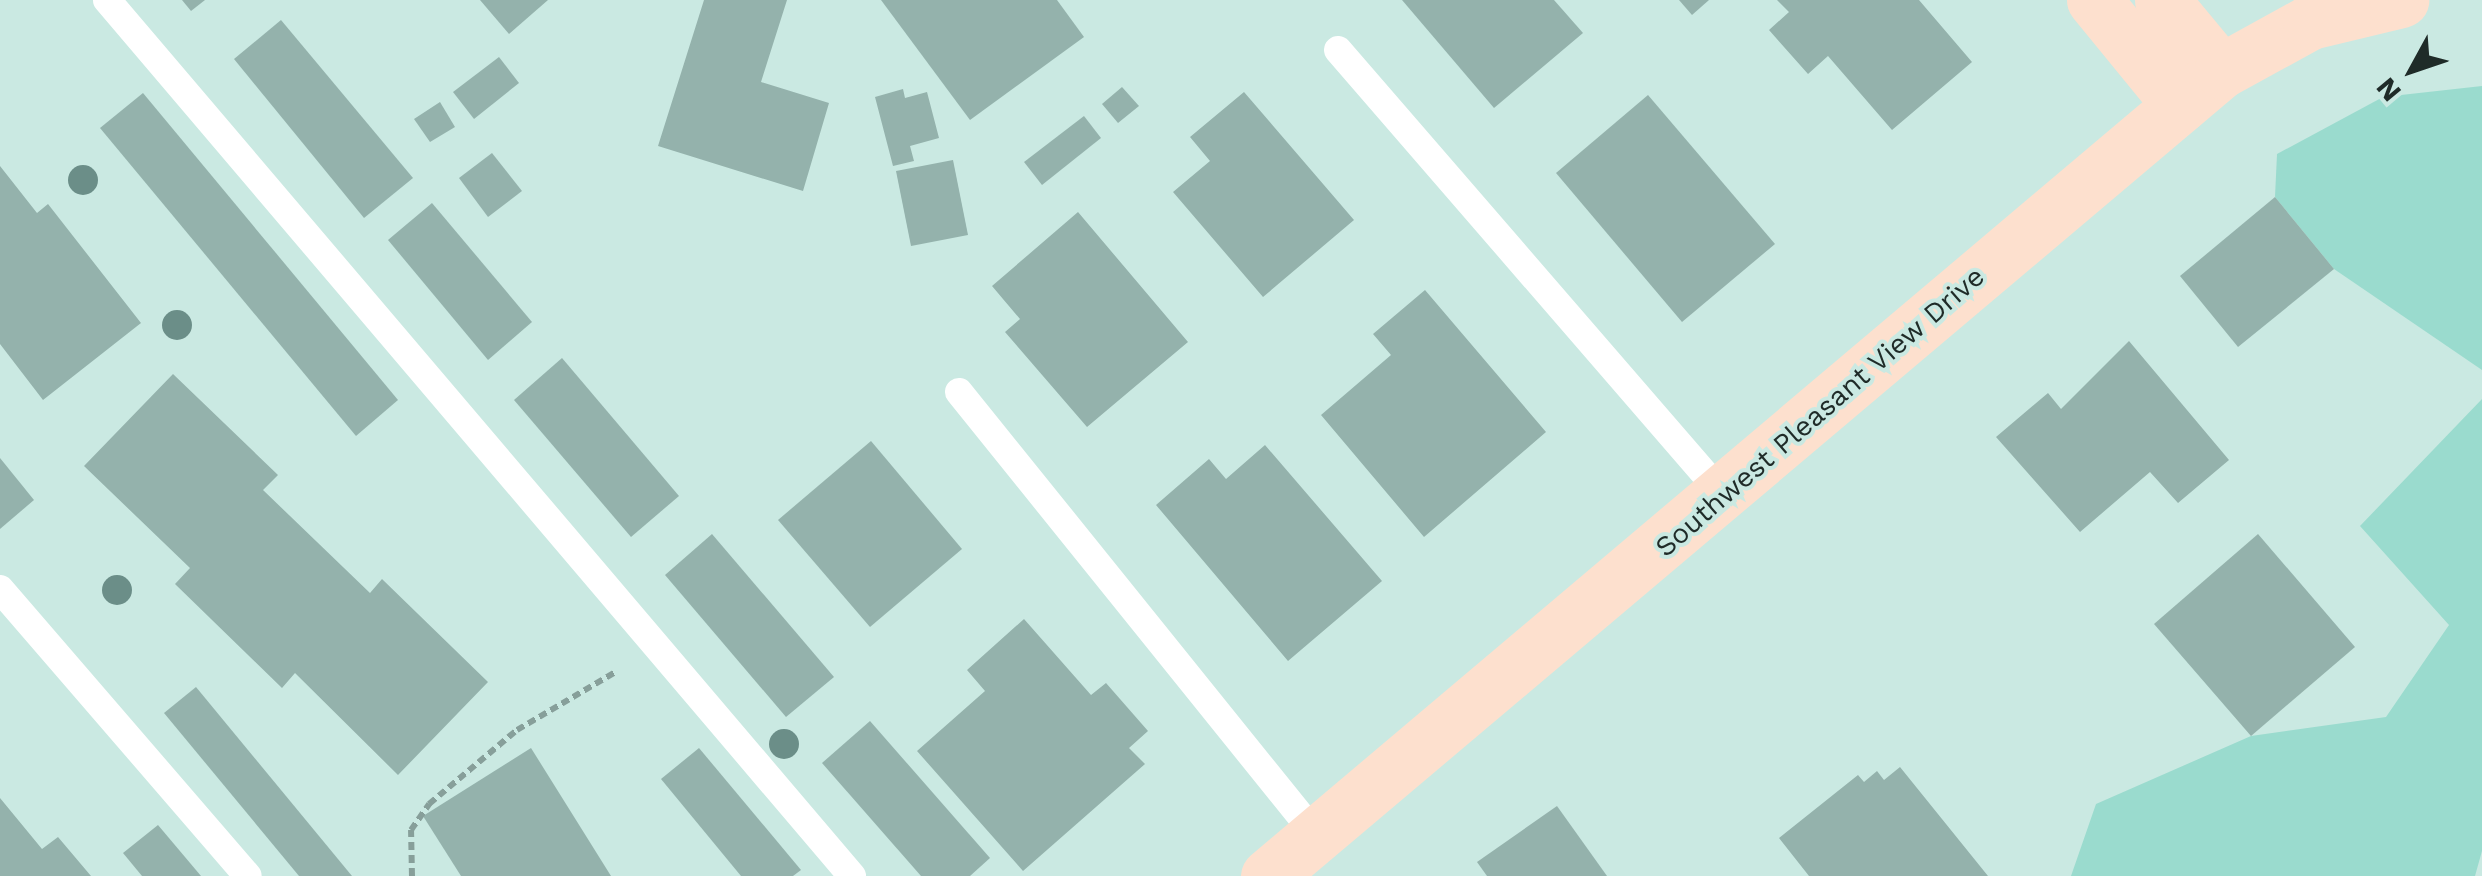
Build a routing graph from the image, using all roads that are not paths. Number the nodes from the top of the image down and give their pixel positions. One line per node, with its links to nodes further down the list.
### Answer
1 (107, 0): 13 (lane)
2 (2094, 0): 7 (street)
3 (2162, 0): 6 (street)
4 (2401, 0): 6 (street, Southwest Pleasant View Drive)
5 (1338, 50): 9 (lane)
6 (2221, 71): 7 (street, Southwest Pleasant View Drive)
7 (2180, 105): 9 (street, Southwest Pleasant View Drive)
8 (959, 392): 11 (lane)
9 (1723, 495): 11 (street, Southwest Pleasant View Drive)
10 (0, 589): 12 (lane)
11 (1316, 835): 14 (street, Southwest Pleasant View Drive)
12 (248, 876)
13 (852, 876)
14 (1268, 876)

